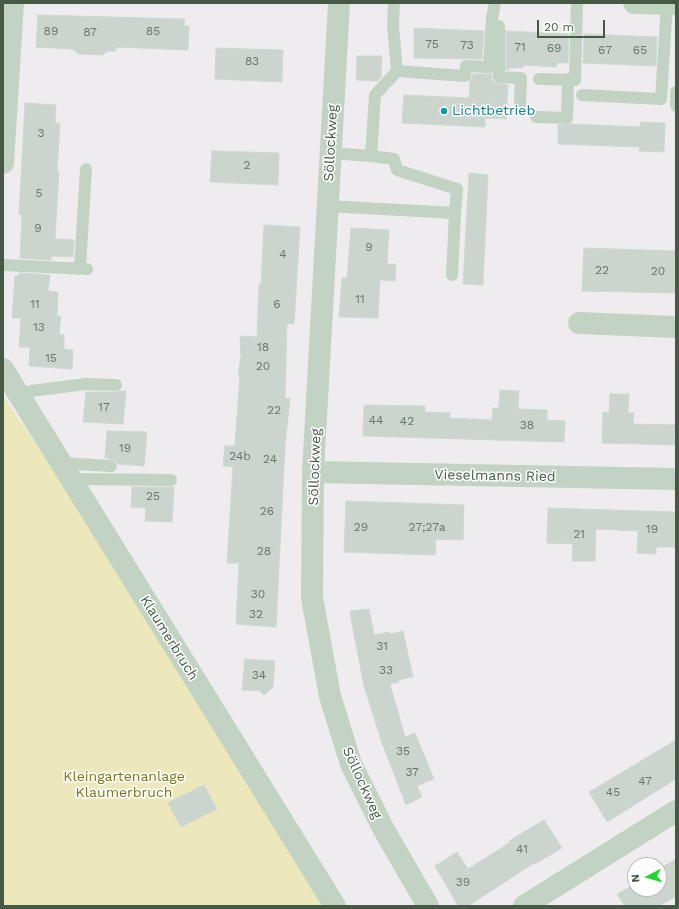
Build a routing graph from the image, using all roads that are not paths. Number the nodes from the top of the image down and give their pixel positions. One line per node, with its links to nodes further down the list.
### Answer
1 (13, 3): 16 (street)
2 (339, 3): 17 (street, Söllockweg)
3 (394, 3): 8 (lane)
4 (496, 3): 8 (lane); 14 (lane)
5 (577, 3): 10 (lane)
6 (634, 3): 7 (main road)
7 (670, 4): 12 (lane)
8 (396, 71): 18 (lane)
9 (538, 79): 10 (lane)
10 (568, 80): 15 (lane)
11 (676, 92): 13 (lane)
12 (582, 95)
13 (676, 106)
14 (520, 108)
15 (536, 117)
16 (4, 122): 19 (street)
17 (330, 153): 18 (lane); 21 (street, Söllockweg)
18 (371, 156): 22 (lane)
19 (3, 163)
20 (86, 169): 23 (lane)
21 (328, 206): 22 (lane); 32 (street, Söllockweg)
22 (455, 213): 24 (lane)
23 (3, 265)
24 (452, 275)
25 (579, 323): 26 (street)
26 (676, 327)
27 (4, 374): 29 (street, Klaumerbruch)
28 (116, 385): 29 (lane)
29 (19, 396): 31 (street, Klaumerbruch)
30 (111, 466): 31 (lane)
31 (66, 471): 34 (lane); 36 (street, Klaumerbruch)
32 (314, 472): 33 (street, Vieselmanns Ried); 37 (street, Söllockweg)
33 (676, 479)
34 (171, 480)
35 (676, 811): 38 (street)
36 (335, 906)
37 (428, 906)
38 (524, 906)

